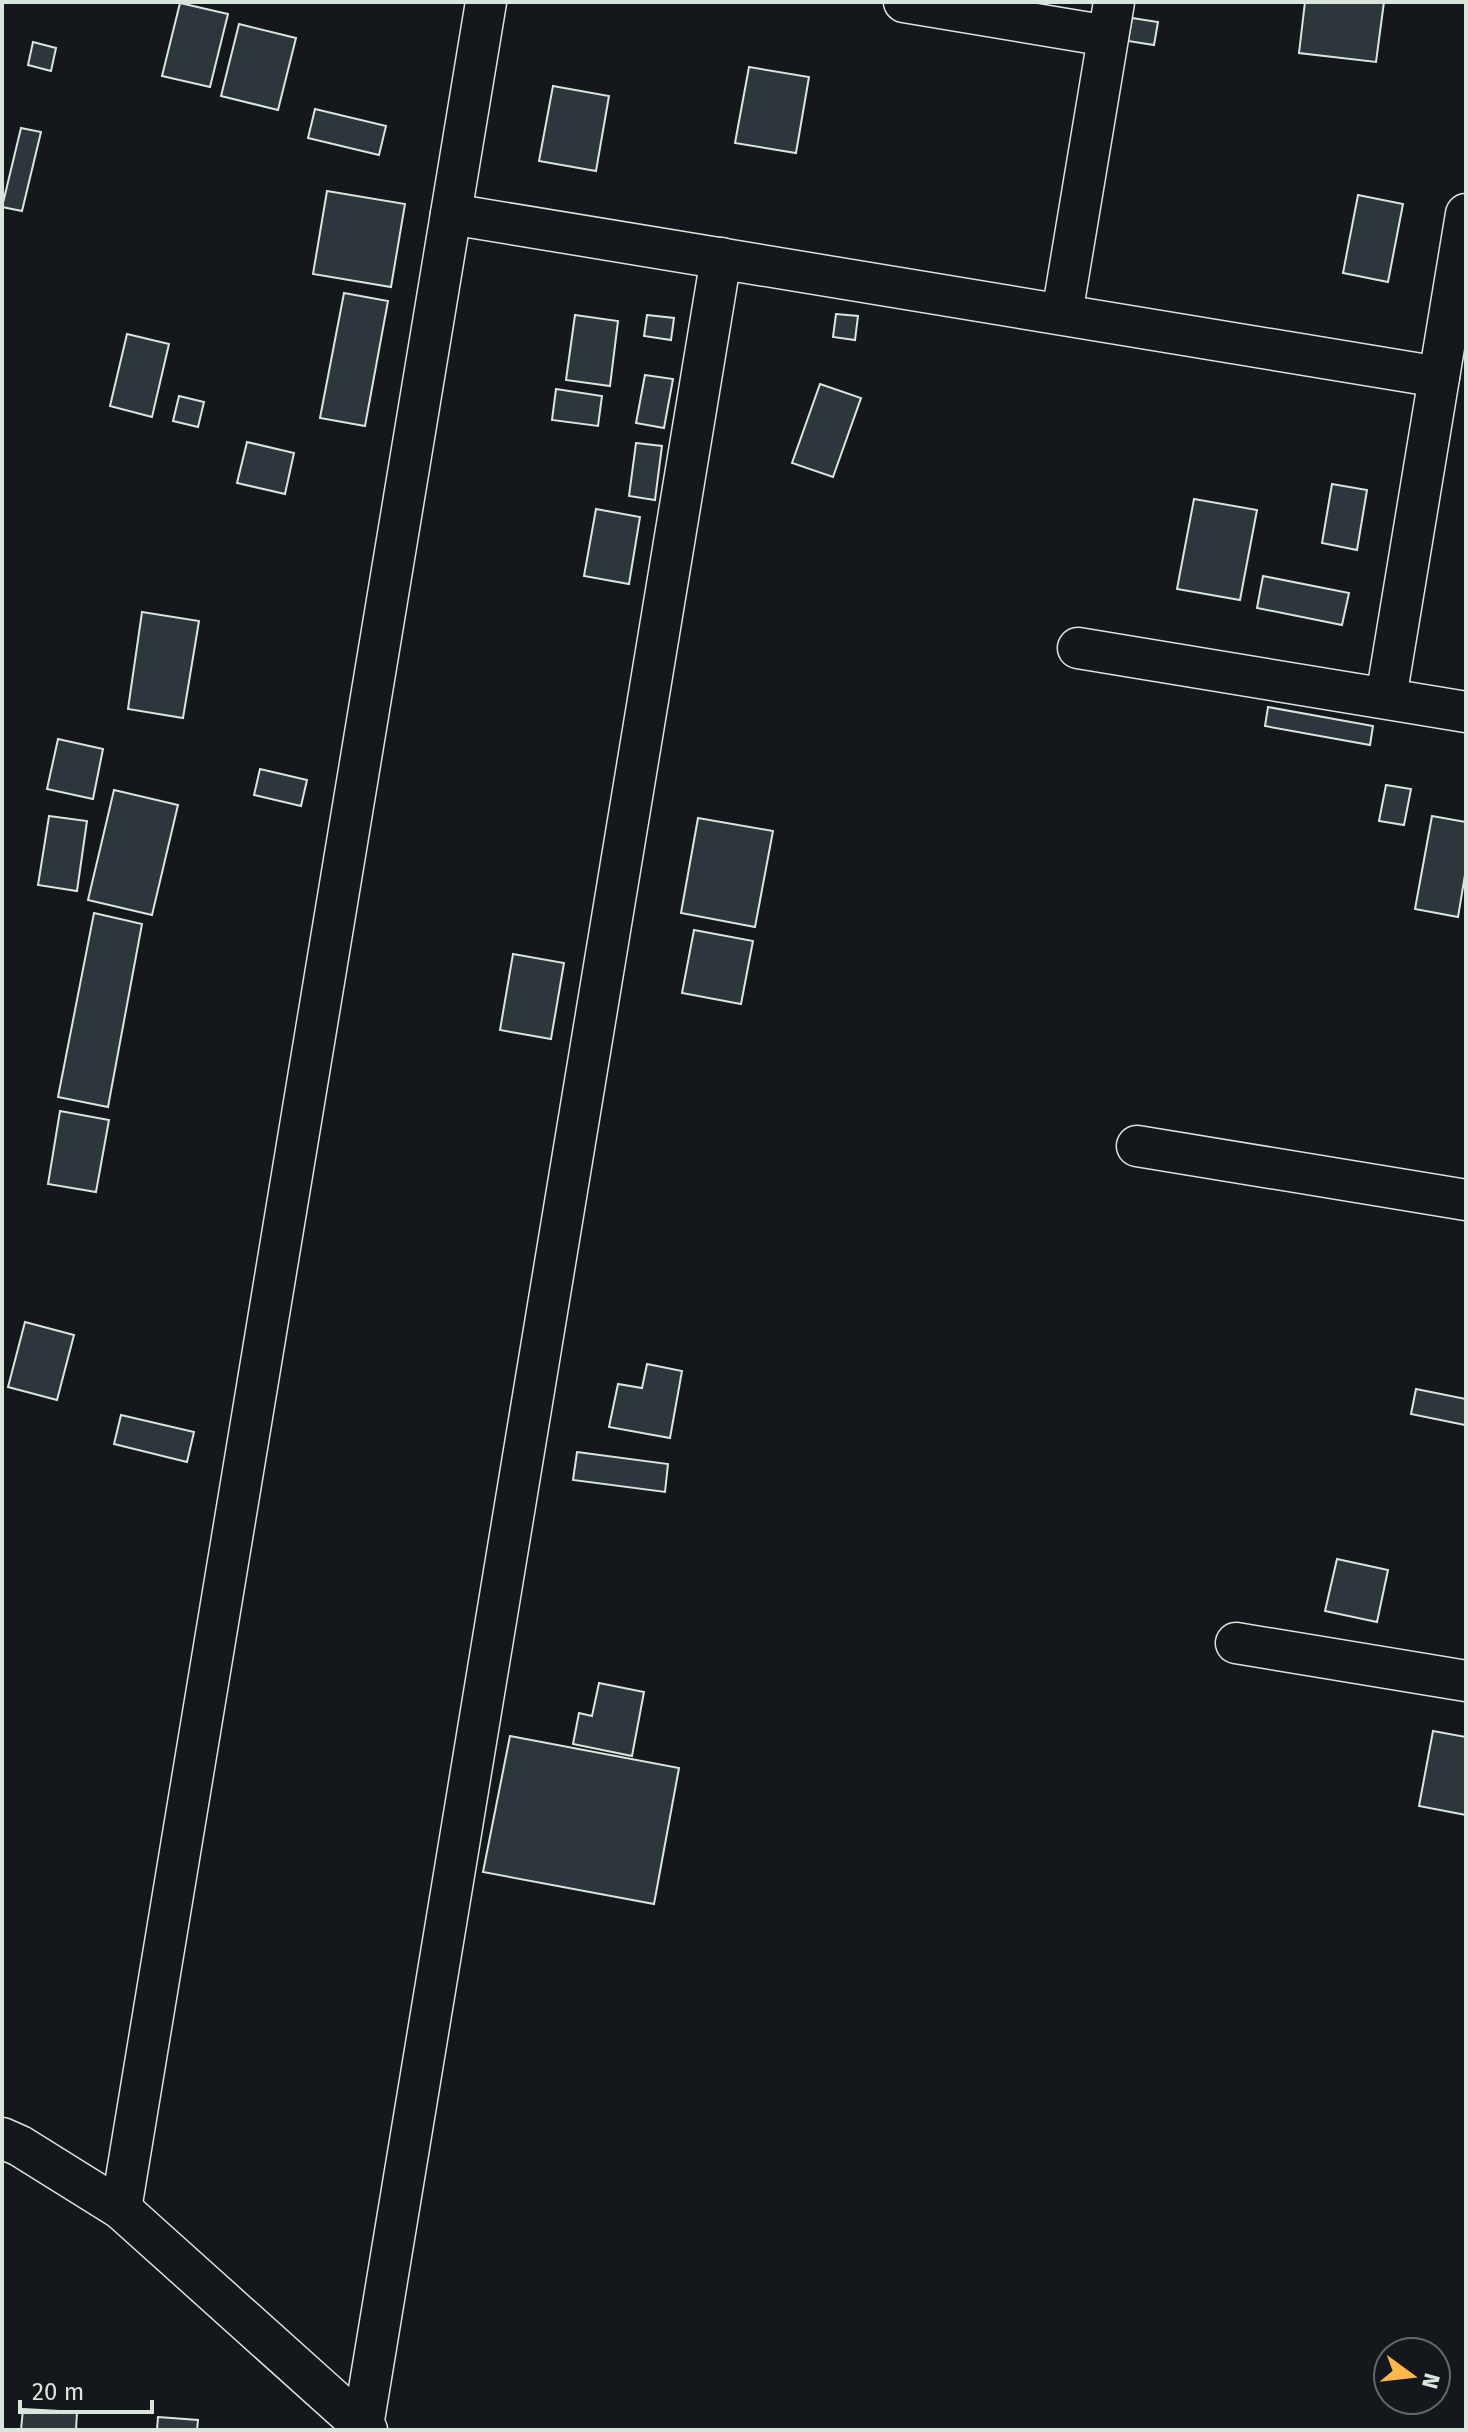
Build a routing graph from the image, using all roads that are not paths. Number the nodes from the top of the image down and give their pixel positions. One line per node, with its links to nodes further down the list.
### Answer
1 (486, 2): 4 (street)
2 (904, 2): 3 (street)
3 (1111, 19): 7 (street)
4 (451, 214): 6 (street); 17 (street)
5 (1466, 214): 8 (street)
6 (721, 258): 7 (street); 18 (street)
7 (1062, 314): 8 (street)
8 (1439, 377): 10 (street)
9 (1078, 648): 10 (street)
10 (1386, 698): 11 (street)
11 (1466, 712)
12 (1137, 1146): 13 (street)
13 (1466, 1200)
14 (1236, 1643): 15 (street)
15 (1466, 1681)
16 (2, 2138): 17 (street)
17 (121, 2209): 18 (street)
18 (365, 2428)

